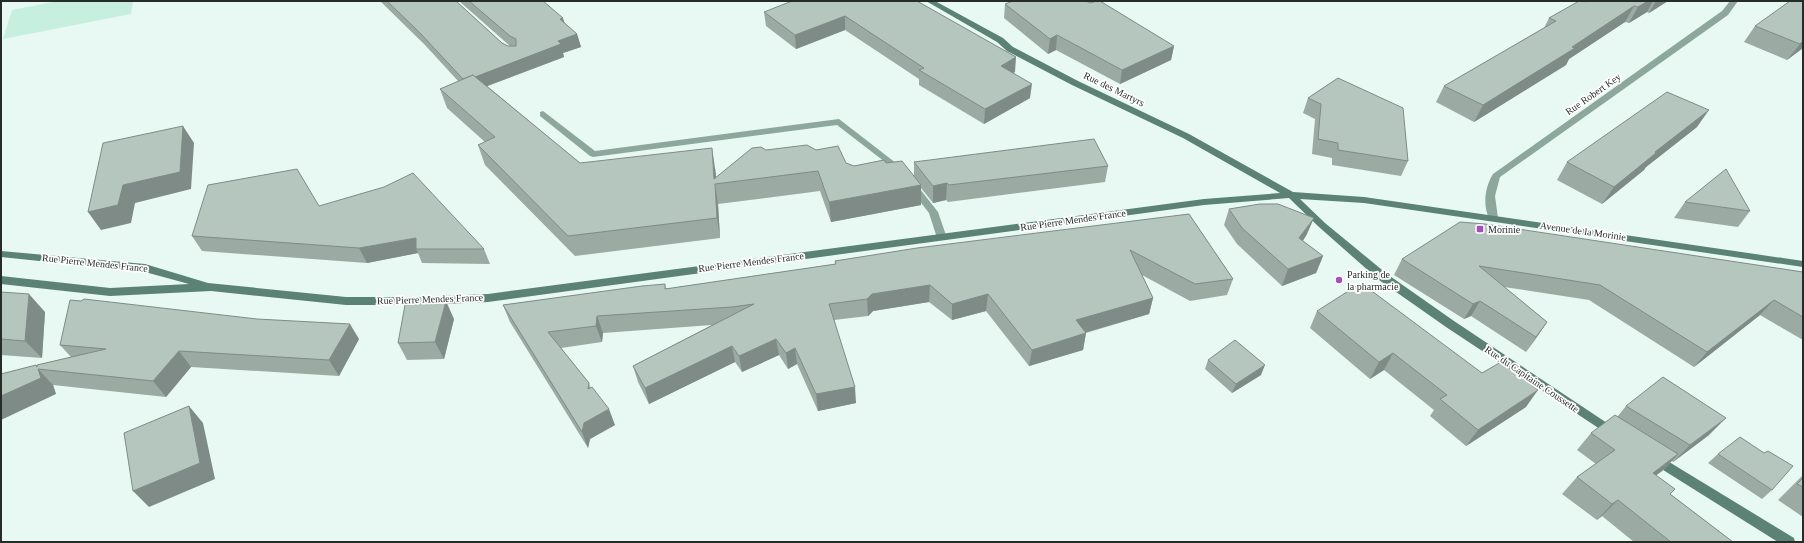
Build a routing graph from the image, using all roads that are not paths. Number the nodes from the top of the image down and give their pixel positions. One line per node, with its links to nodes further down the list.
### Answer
1 (930, 1): 4 (main road, Rue des Martyrs)
2 (1734, 1): 5 (street, Rue Robert Key)
3 (543, 114): 6 (street)
4 (1290, 195): 5 (main road, Avenue de la Morinie); 6 (main road, Rue Pierre Mendes France); 11 (main road, Rue du Capitaine Coussette)
5 (1493, 218): 8 (main road, Avenue de la Morinie)
6 (942, 238): 10 (main road, Rue Pierre Mendes France)
7 (1, 254): 10 (main road, Rue Pierre Mendes France)
8 (1803, 264)
9 (1, 280): 10 (main road, Rue Pierre Mendes France)
10 (211, 287)
11 (1620, 437)
12 (1647, 454): 13 (main road)
13 (1789, 542)

